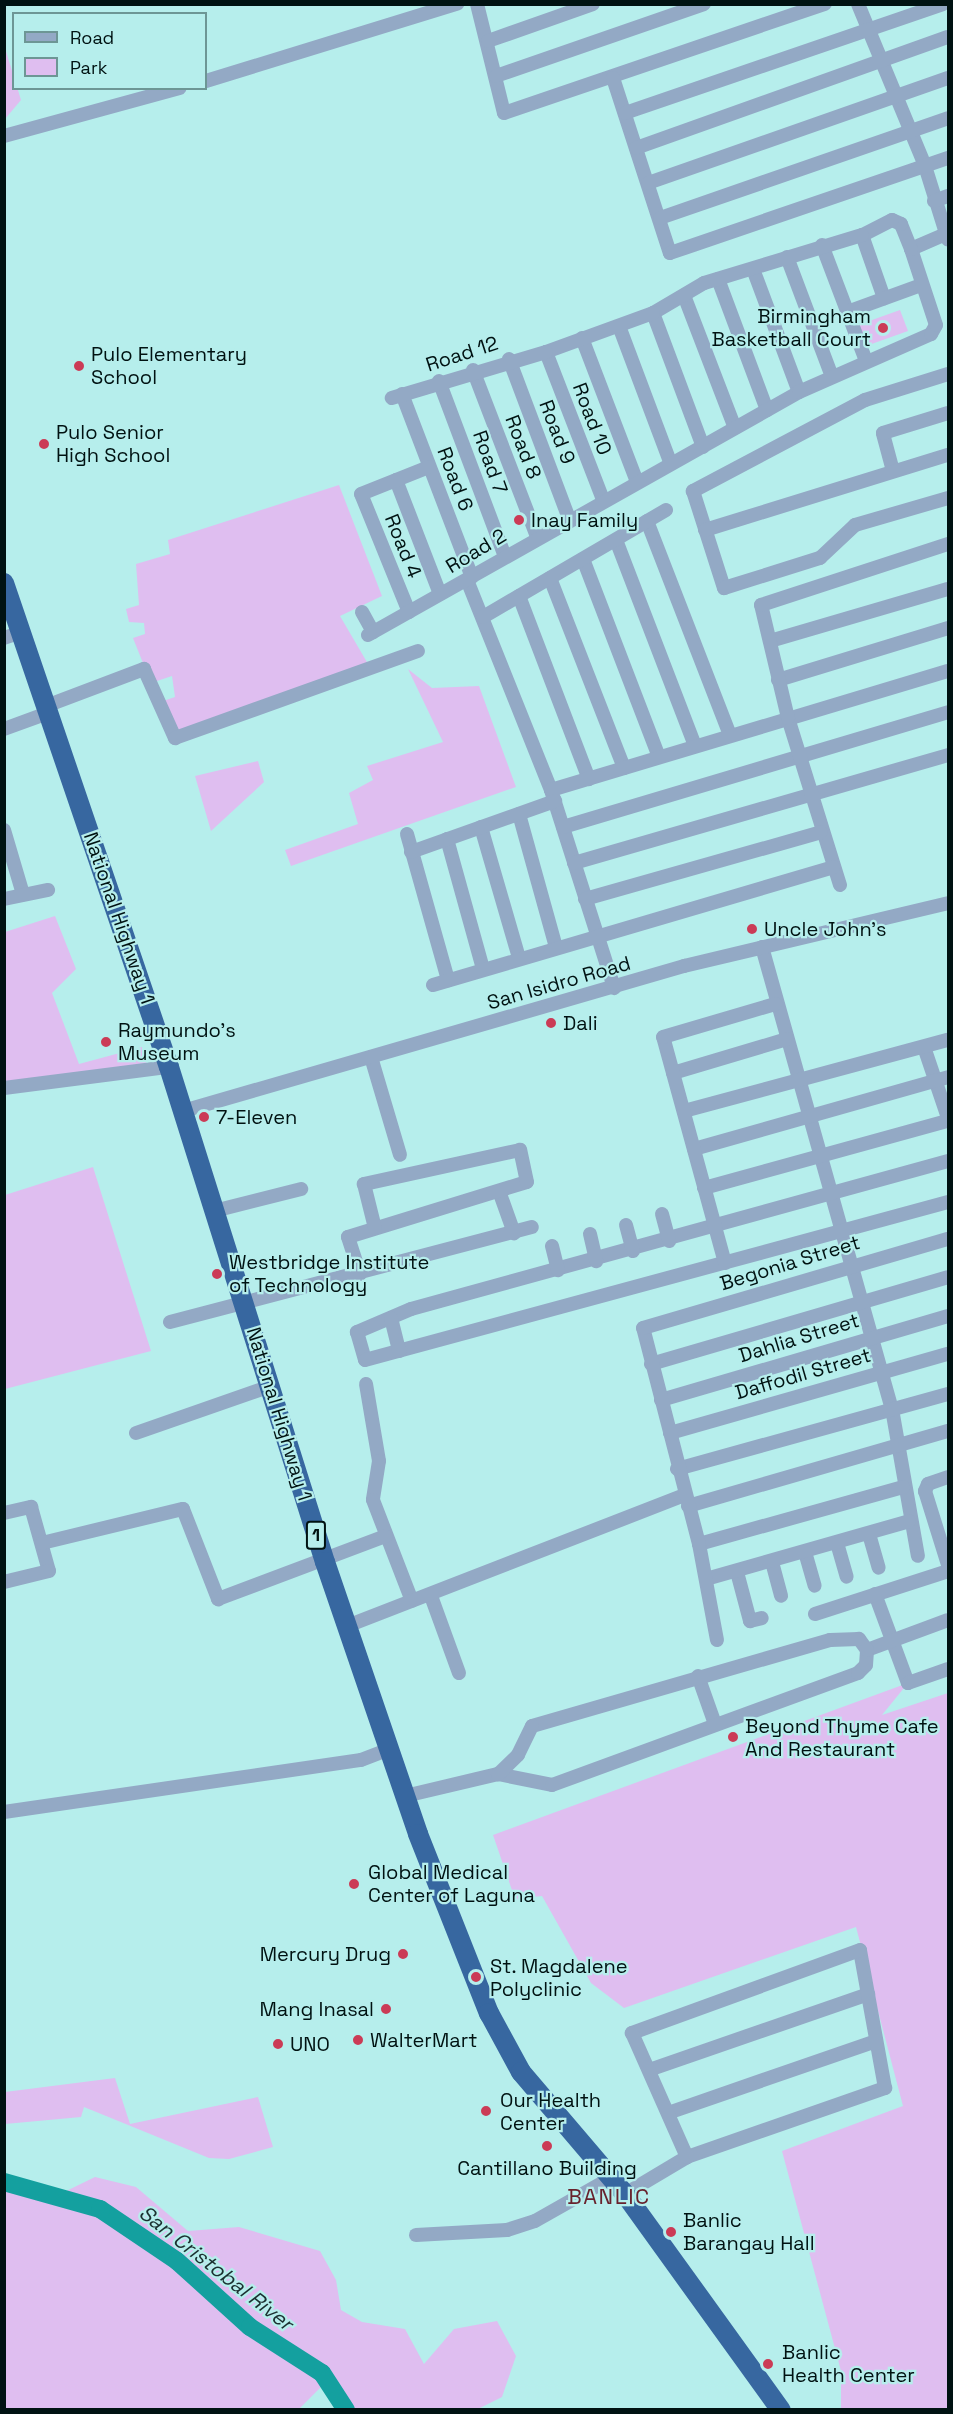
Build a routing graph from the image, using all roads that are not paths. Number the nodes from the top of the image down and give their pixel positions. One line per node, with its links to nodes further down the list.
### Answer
1 (457, 4): 8 (street)
2 (477, 4): 11 (street)
3 (593, 4): 11 (street)
4 (704, 4): 13 (street)
5 (825, 4): 14 (street)
6 (858, 4): 9 (street)
7 (943, 4): 9 (street)
8 (441, 7): 16 (street)
9 (869, 30): 12 (street); 19 (street)
10 (948, 37): 12 (street)
11 (488, 41): 13 (street)
12 (882, 60): 18 (street); 23 (street)
13 (496, 76): 14 (street)
14 (613, 78): 19 (street)
15 (948, 78): 18 (street)
16 (207, 81)
17 (173, 90): 22 (street)
18 (897, 95): 21 (street); 26 (street)
19 (625, 113): 23 (street)
20 (948, 118): 21 (street)
21 (912, 131): 25 (street); 29 (street)
22 (4, 136)
23 (636, 148): 26 (street)
24 (948, 158): 25 (street)
25 (925, 166): 28 (street); 29 (street)
26 (648, 183): 29 (street)
27 (948, 196): 28 (street)
28 (934, 201): 31 (street)
29 (660, 218)
30 (862, 235): 32 (street, Road 12); 33 (street, Road 12); 39 (street)
31 (948, 236): 33 (street)
32 (822, 245): 34 (street, Road 12); 40 (street)
33 (911, 249): 37 (street)
34 (787, 257): 35 (street, Road 12); 49 (street)
35 (753, 269): 36 (street, Road 12); 51 (street)
36 (718, 279): 38 (street, Road 12); 53 (street)
37 (921, 285): 39 (street); 46 (street, Road 2)
38 (685, 298): 41 (street, Road 12); 55 (street)
39 (884, 298): 40 (street)
40 (847, 312): 46 (street)
41 (653, 313): 42 (street, Road 12); 56 (street)
42 (619, 326): 43 (street, Road 12); 58 (street)
43 (582, 338): 44 (street, Road 12); 62 (street)
44 (546, 352): 45 (street, Road 12); 64 (street, Road 10)
45 (509, 359): 47 (street, Road 12); 66 (street, Road 9)
46 (866, 361): 49 (street, Road 2)
47 (473, 370): 50 (street, Road 12); 69 (street, Road 8)
48 (948, 374): 68 (street)
49 (832, 377): 51 (street, Road 2)
50 (439, 381): 52 (street, Road 12); 72 (street, Road 7)
51 (799, 392): 53 (street, Road 2)
52 (397, 396): 59 (street, Road 6)
53 (766, 410): 55 (street, Road 2)
54 (948, 413): 60 (street)
55 (735, 428): 56 (street, Road 2)
56 (703, 447): 58 (street, Road 2)
57 (948, 455): 60 (street)
58 (671, 464): 62 (street, Road 2)
59 (429, 467): 61 (street); 74 (street, Road 6)
60 (892, 471): 68 (street)
61 (396, 480): 78 (street); 81 (street, Road 4)
62 (637, 482): 64 (street, Road 2)
63 (948, 498): 68 (street)
64 (603, 500): 66 (street, Road 2)
65 (666, 510): 67 (street)
66 (569, 519): 69 (street, Road 2)
67 (648, 521): 70 (street); 93 (street)
68 (705, 530)
69 (537, 537): 72 (street, Road 2)
70 (616, 540): 73 (street); 94 (street)
71 (948, 544): 85 (street)
72 (504, 556): 74 (street, Road 2)
73 (583, 559): 75 (street); 97 (street)
74 (469, 578): 78 (street, Road 2); 82 (street, Road 6)
75 (550, 578): 79 (street); 98 (street)
76 (948, 589): 85 (street)
77 (6, 593): 84 (highway, National Highway 1 / 1)
78 (440, 594): 81 (street, Road 2)
79 (519, 596): 82 (street); 99 (street)
80 (362, 612): 81 (street, Road 2)
81 (409, 612)
82 (483, 617): 100 (street, Road 6)
83 (948, 628): 88 (street)
84 (13, 635): 89 (highway, National Highway 1 / 1)
85 (770, 641): 88 (street)
86 (418, 651): 89 (street)
87 (948, 671): 91 (street)
88 (778, 680): 91 (street)
89 (47, 709): 92 (street); 131 (highway, National Highway 1 / 1)
90 (948, 712): 95 (street)
91 (788, 718): 93 (street); 95 (street)
92 (4, 729)
93 (730, 735): 94 (street)
94 (695, 746): 97 (street)
95 (800, 755): 101 (street); 104 (street)
96 (948, 755): 101 (street)
97 (659, 757): 98 (street)
98 (624, 768): 99 (street)
99 (589, 779): 100 (street)
100 (553, 796): 102 (street); 104 (street, Road 6)
101 (811, 796): 106 (street); 110 (street)
102 (519, 814): 103 (street); 119 (street)
103 (481, 827): 108 (street); 121 (street)
104 (563, 827): 110 (street, Road 6)
105 (4, 830): 114 (street)
106 (821, 832): 111 (street); 115 (street)
107 (407, 834): 109 (street)
108 (447, 839): 109 (street); 122 (street)
109 (411, 852): 123 (street)
110 (574, 863): 115 (street, Road 6)
111 (833, 867): 112 (street); 118 (street)
112 (840, 885)
113 (48, 890): 114 (street)
114 (23, 894): 116 (street)
115 (585, 898): 118 (street, Road 6)
116 (4, 899)
117 (948, 903): 120 (street, San Isidro Road)
118 (596, 936): 119 (street); 125 (street, Road 6)
119 (556, 947): 121 (street)
120 (762, 947): 125 (street, San Isidro Road); 126 (street)
121 (519, 958): 122 (street)
122 (483, 969): 123 (street)
123 (448, 981): 124 (street)
124 (433, 985)
125 (614, 988): 130 (street, San Isidro Road)
126 (775, 1004): 127 (street); 132 (street)
127 (787, 1039): 132 (street); 133 (street)
128 (948, 1040): 129 (street)
129 (924, 1047): 133 (street); 134 (street)
130 (371, 1057): 136 (street, San Isidro Road); 141 (street)
131 (169, 1067): 135 (street); 136 (highway, National Highway 1 / 1)
132 (673, 1073): 137 (street)
133 (798, 1077): 137 (street); 138 (street)
134 (942, 1079): 138 (street); 139 (street)
135 (4, 1088)
136 (183, 1111): 149 (highway, National Highway 1 / 1)
137 (684, 1111): 140 (street)
138 (809, 1117): 140 (street); 142 (street)
139 (948, 1120): 142 (street)
140 (694, 1149): 144 (street)
141 (400, 1155)
142 (822, 1155): 144 (street); 147 (street)
143 (948, 1161): 147 (street)
144 (704, 1188): 152 (street)
145 (301, 1189): 149 (street)
146 (499, 1191): 154 (street); 154 (street); 155 (street)
147 (832, 1194): 152 (street); 156 (street)
148 (948, 1202): 156 (street)
149 (214, 1211): 169 (highway, National Highway 1 / 1)
150 (662, 1214): 159 (street)
151 (626, 1225): 161 (street)
152 (715, 1226): 159 (street); 163 (street)
153 (531, 1227): 155 (street)
154 (375, 1228): 166 (street)
155 (514, 1233): 166 (street)
156 (842, 1233): 163 (street); 164 (street)
157 (590, 1234): 162 (street)
158 (948, 1239): 164 (street, Begonia Street)
159 (669, 1241): 161 (street)
160 (552, 1246): 165 (street)
161 (633, 1251): 162 (street)
162 (596, 1261): 165 (street)
163 (725, 1263): 174 (street)
164 (850, 1264): 168 (street); 176 (street, Begonia Street)
165 (558, 1270): 171 (street)
166 (360, 1274): 169 (street)
167 (948, 1277): 168 (street)
168 (861, 1300): 173 (street); 176 (street)
169 (245, 1304): 172 (street); 179 (highway, National Highway 1 / 1)
170 (948, 1316): 173 (street, Dahlia Street)
171 (391, 1318): 174 (street); 174 (street)
172 (170, 1322)
173 (872, 1336): 177 (street); 181 (street, Dahlia Street)
174 (399, 1351)
175 (948, 1354): 177 (street, Daffodil Street)
176 (651, 1364): 181 (street)
177 (881, 1371): 182 (street); 184 (street, Daffodil Street)
178 (366, 1384): 195 (street)
179 (271, 1386): 185 (street); 201 (highway, National Highway 1 / 1)
180 (948, 1394): 182 (street)
181 (661, 1400): 184 (street)
182 (892, 1409): 186 (street); 187 (street)
183 (948, 1431): 186 (street)
184 (670, 1432): 187 (street)
185 (136, 1433)
186 (897, 1448): 189 (street); 190 (street)
187 (677, 1469): 190 (street)
188 (948, 1477): 193 (street)
189 (903, 1488): 192 (street); 198 (street)
190 (686, 1500): 198 (street); 212 (street)
191 (4, 1513): 196 (street)
192 (909, 1521): 194 (street); 200 (street)
193 (942, 1525): 203 (street)
194 (869, 1534): 197 (street); 204 (street)
195 (386, 1536): 201 (street); 214 (street)
196 (42, 1543): 201 (street); 209 (street)
197 (837, 1543): 199 (street); 207 (street)
198 (699, 1544): 208 (street)
199 (805, 1552): 202 (street); 210 (street)
200 (918, 1556)
201 (325, 1562): 218 (highway, National Highway 1 / 1)
202 (772, 1562): 206 (street); 213 (street)
203 (948, 1565)
204 (879, 1568)
205 (948, 1570): 211 (street)
206 (737, 1572): 208 (street); 216 (street)
207 (847, 1577)
208 (706, 1579): 219 (street)
209 (4, 1582)
210 (815, 1586)
211 (875, 1594): 215 (street); 220 (street)
212 (431, 1596): 214 (street); 223 (street)
213 (782, 1596)
214 (412, 1601): 218 (street)
215 (815, 1614)
216 (762, 1618)
217 (948, 1620): 220 (street)
218 (347, 1626): 226 (highway, National Highway 1 / 1)
219 (717, 1640)
220 (893, 1640): 221 (street); 222 (street)
221 (867, 1650): 224 (street); 225 (street)
222 (948, 1669)
223 (459, 1672)
224 (698, 1676): 225 (street); 227 (street)
225 (715, 1724): 229 (street)
226 (389, 1749): 230 (highway, National Highway 1 / 1); 231 (street)
227 (518, 1755): 228 (street); 229 (street)
228 (498, 1774): 229 (street); 230 (street)
229 (527, 1778)
230 (405, 1796): 237 (highway, National Highway 1 / 1)
231 (4, 1812)
232 (868, 1994): 233 (street); 234 (street); 234 (street)
233 (876, 2042): 235 (street); 236 (street)
234 (648, 2070): 235 (street)
235 (668, 2113): 236 (street)
236 (687, 2157): 238 (street)
237 (611, 2178): 238 (highway, National Highway 1 / 1); 239 (street)
238 (625, 2194): 240 (highway, National Highway 1 / 1)
239 (416, 2235)
240 (781, 2409)

